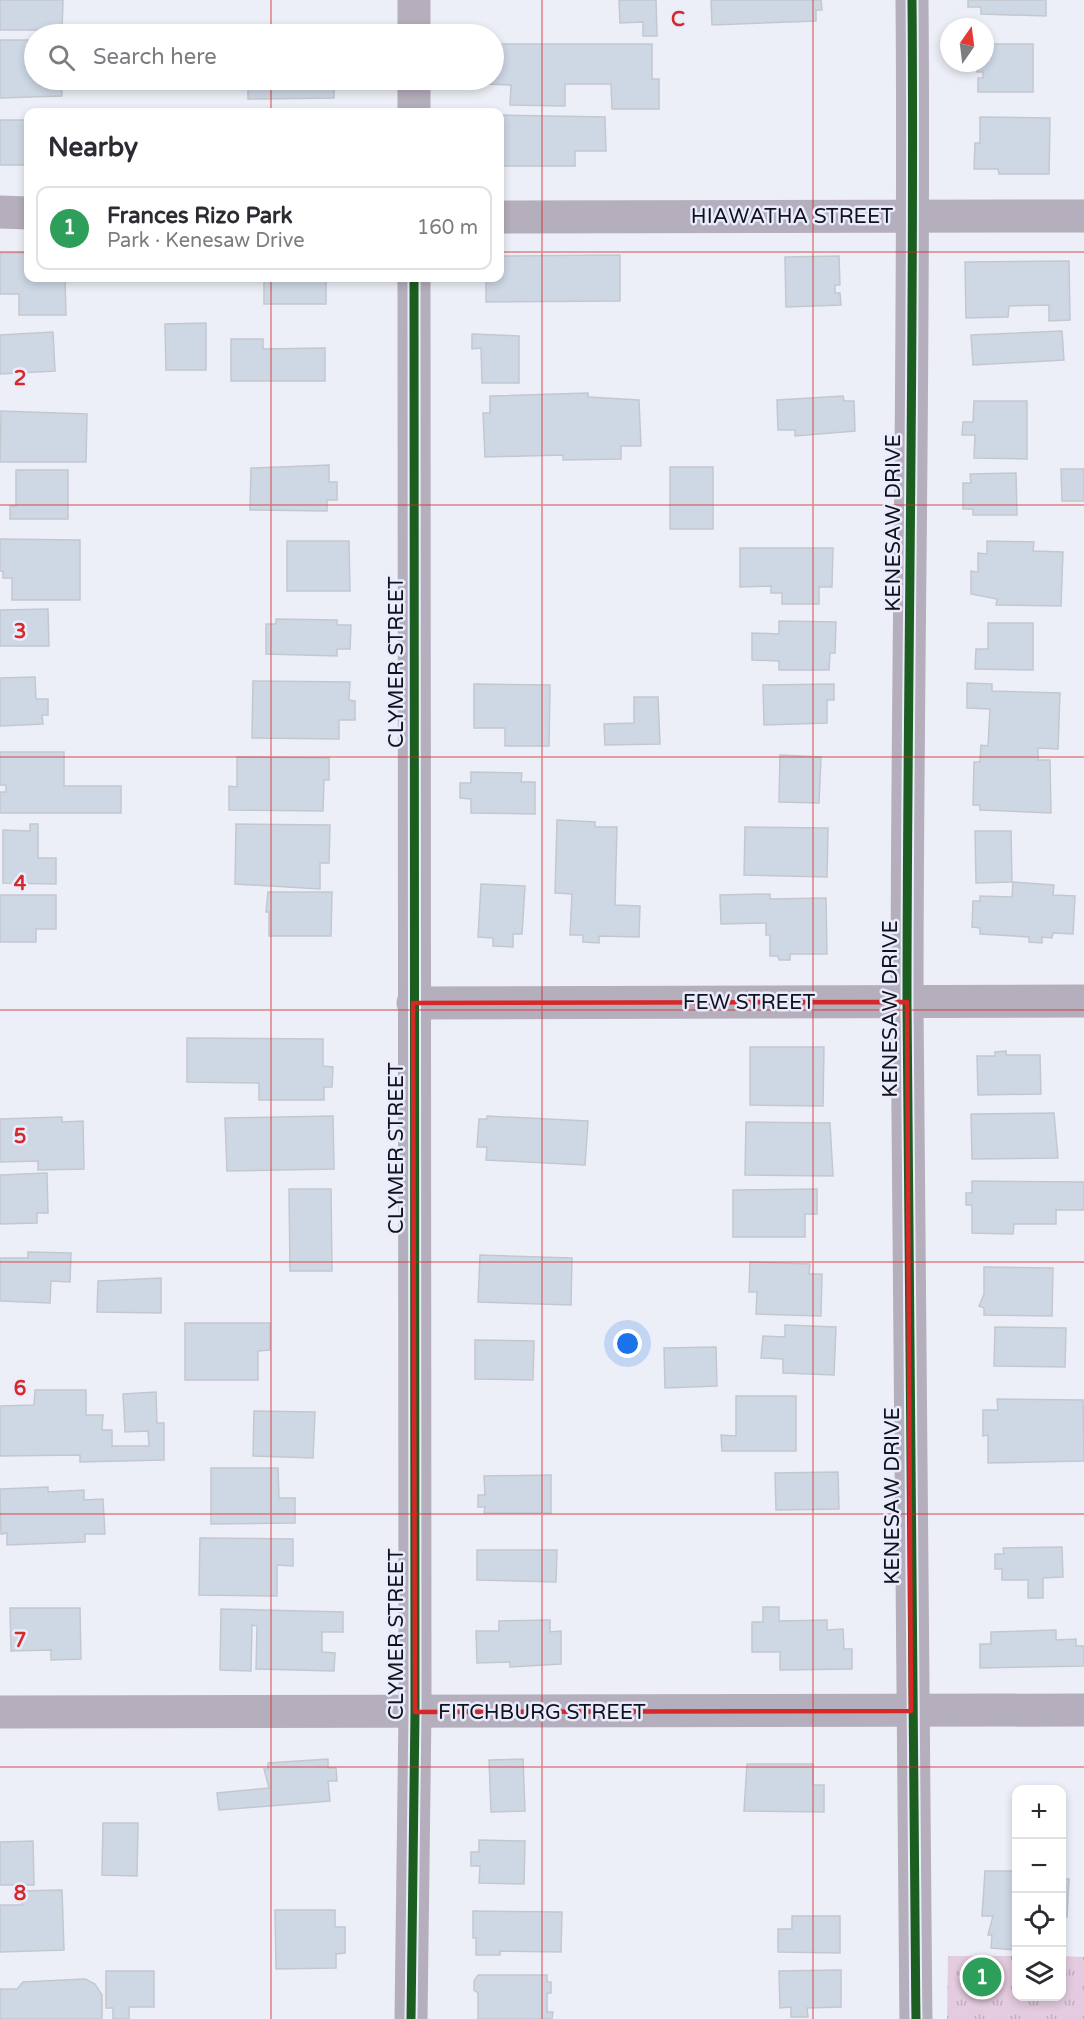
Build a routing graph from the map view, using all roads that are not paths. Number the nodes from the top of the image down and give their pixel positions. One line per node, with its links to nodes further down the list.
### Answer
1 (414, 0): 3 (street)
2 (912, 0): 8 (street, KENESAW DRIVE)
3 (414, 24)
4 (414, 90): 5 (street)
5 (414, 108)
6 (0, 213): 7 (street)
7 (24, 213)
8 (914, 216): 9 (street, HIAWATHA STREET); 10 (street, HIAWATHA STREET); 13 (street, KENESAW DRIVE)
9 (1084, 216)
10 (504, 217)
11 (414, 282): 14 (street, CLYMER STREET)
12 (1084, 1001): 13 (street, FEW STREET)
13 (907, 1002): 14 (street, FEW STREET); 16 (street, KENESAW DRIVE)
14 (414, 1003): 18 (street, CLYMER STREET)
15 (1084, 1710): 16 (street, FITCHBURG STREET)
16 (911, 1711): 18 (street, FITCHBURG STREET); 20 (street, KENESAW DRIVE)
17 (0, 1712): 18 (street, FITCHBURG STREET)
18 (414, 1712): 19 (street, CLYMER STREET)
19 (411, 2019)
20 (916, 2019)

